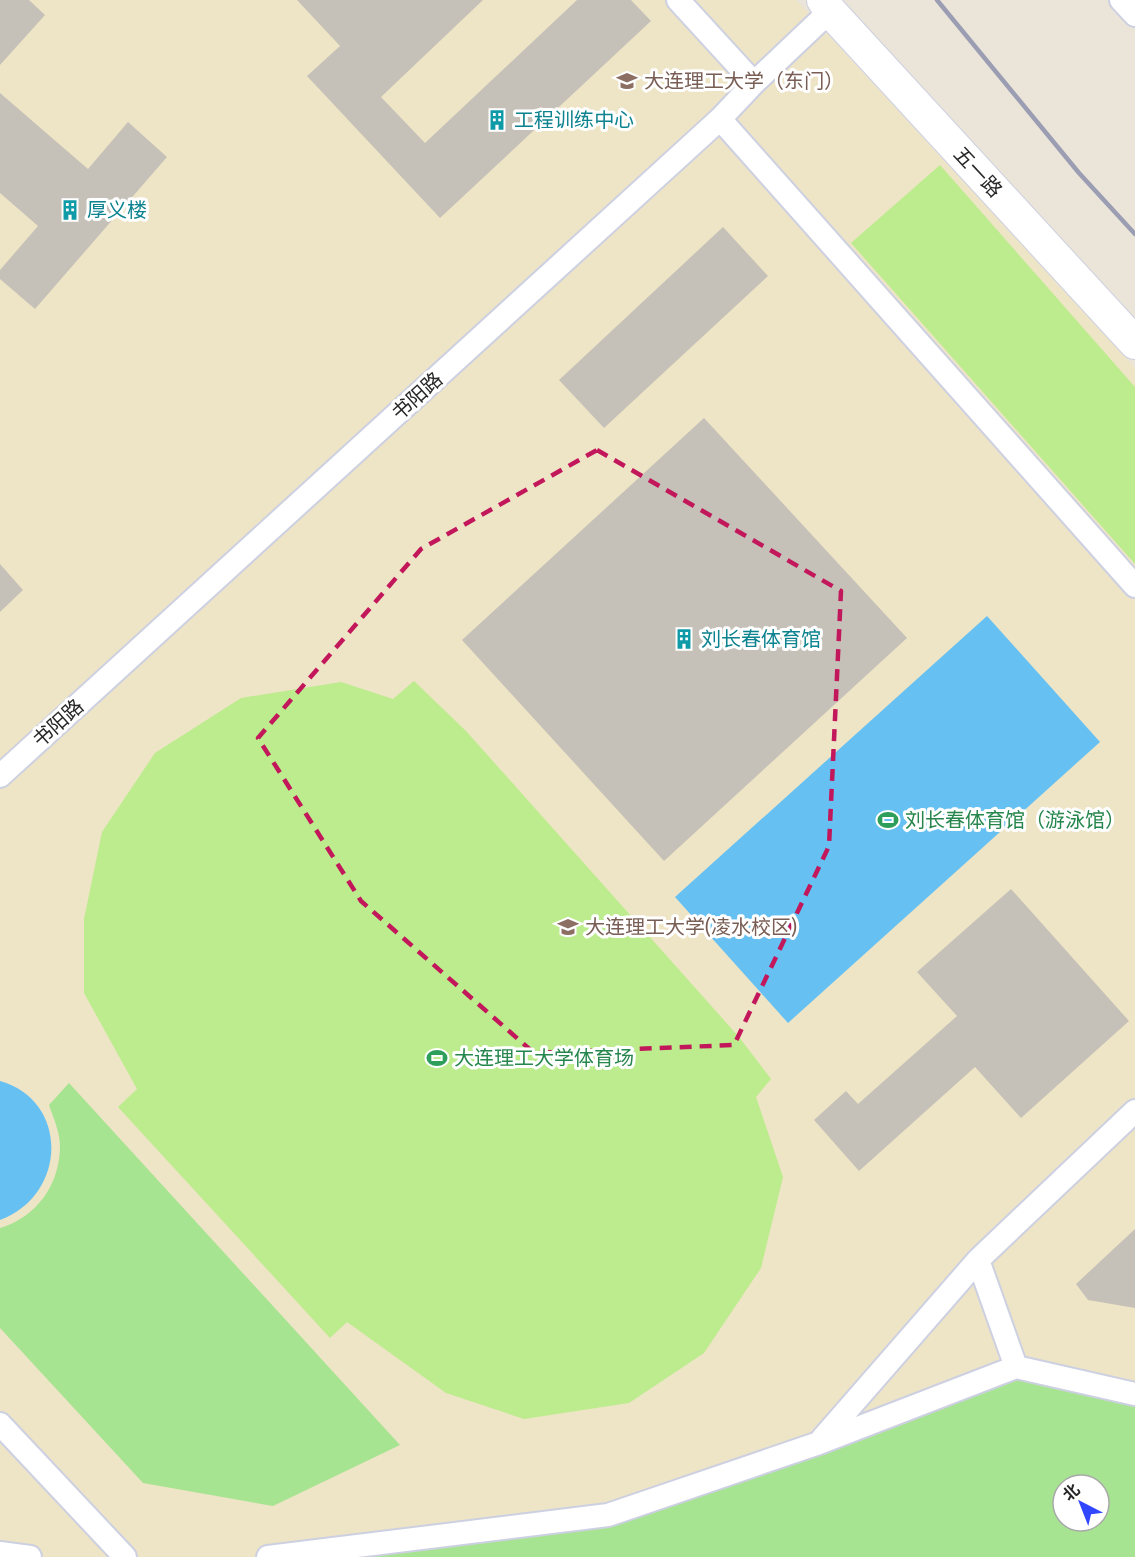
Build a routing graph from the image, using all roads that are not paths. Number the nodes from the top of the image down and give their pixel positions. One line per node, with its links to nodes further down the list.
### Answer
1 (678, 0): 5 (street)
2 (1120, 0): 4 (street)
3 (827, 5): 5 (street, 书阳路); 7 (main road, 五一路)
4 (1135, 15)
5 (754, 83): 6 (street, 书阳路)
6 (720, 119): 8 (street); 9 (street, 书阳路)
7 (1135, 343)
8 (1135, 586)
9 (0, 776)
10 (1135, 1111): 11 (street)
11 (978, 1260): 12 (street); 15 (street)
12 (1016, 1367): 13 (street); 15 (street)
13 (1135, 1395)
14 (0, 1424): 18 (street)
15 (819, 1443): 19 (street)
16 (0, 1553): 17 (street)
17 (30, 1557)
18 (125, 1557)
19 (268, 1557)

